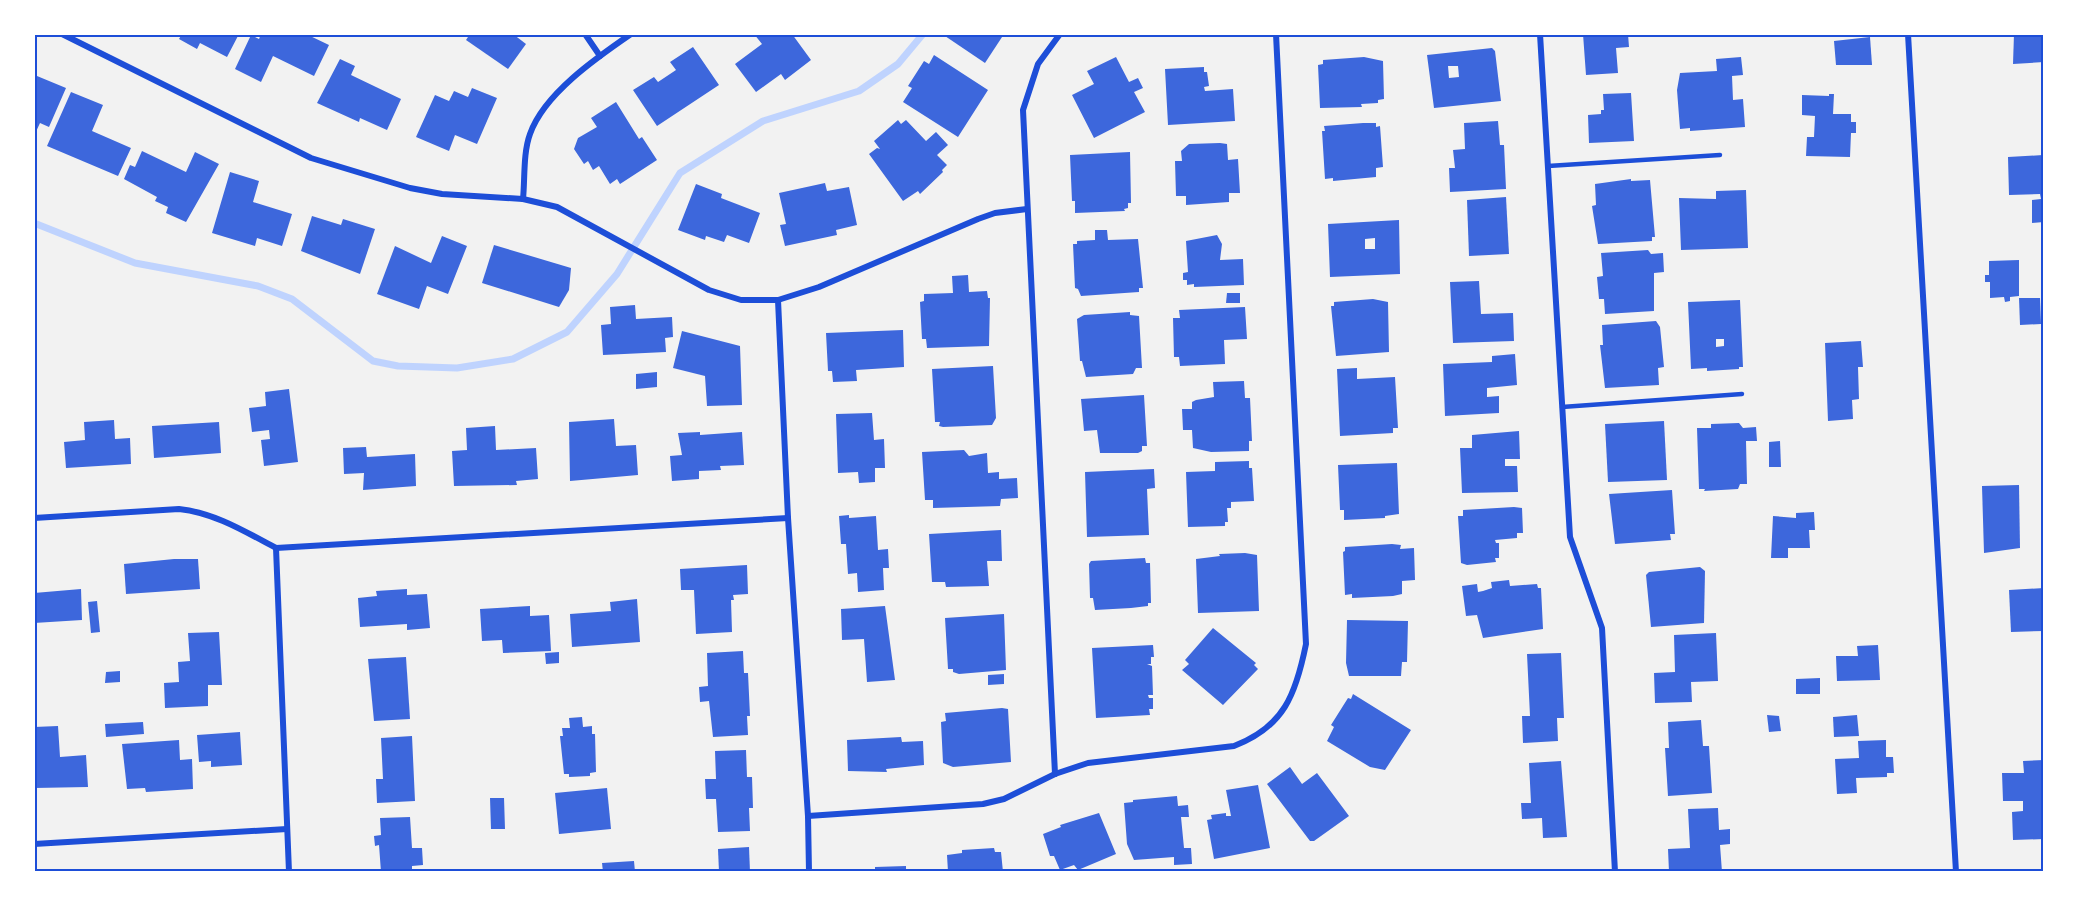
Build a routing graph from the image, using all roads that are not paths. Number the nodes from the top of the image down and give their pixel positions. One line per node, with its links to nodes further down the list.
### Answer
1 (62, 34): 11 (street)
2 (585, 34): 8 (street)
3 (631, 34): 8 (street)
4 (1060, 34): 12 (street)
5 (1276, 34): 19 (street)
6 (1540, 34): 10 (street)
7 (1908, 34): 26 (street)
8 (600, 56): 11 (street)
9 (1720, 155): 10 (lane)
10 (1548, 166): 15 (street)
11 (523, 199): 13 (street)
12 (1027, 209): 13 (street); 19 (street)
13 (778, 300): 17 (street)
14 (1742, 394): 15 (lane)
15 (1562, 407): 25 (street)
16 (34, 518): 18 (street)
17 (788, 518): 18 (street); 20 (street)
18 (276, 548): 21 (street)
19 (1055, 774): 20 (street)
20 (808, 816): 24 (street)
21 (287, 829): 22 (street); 23 (street)
22 (34, 844)
23 (289, 872)
24 (809, 872)
25 (1615, 872)
26 (1956, 872)

